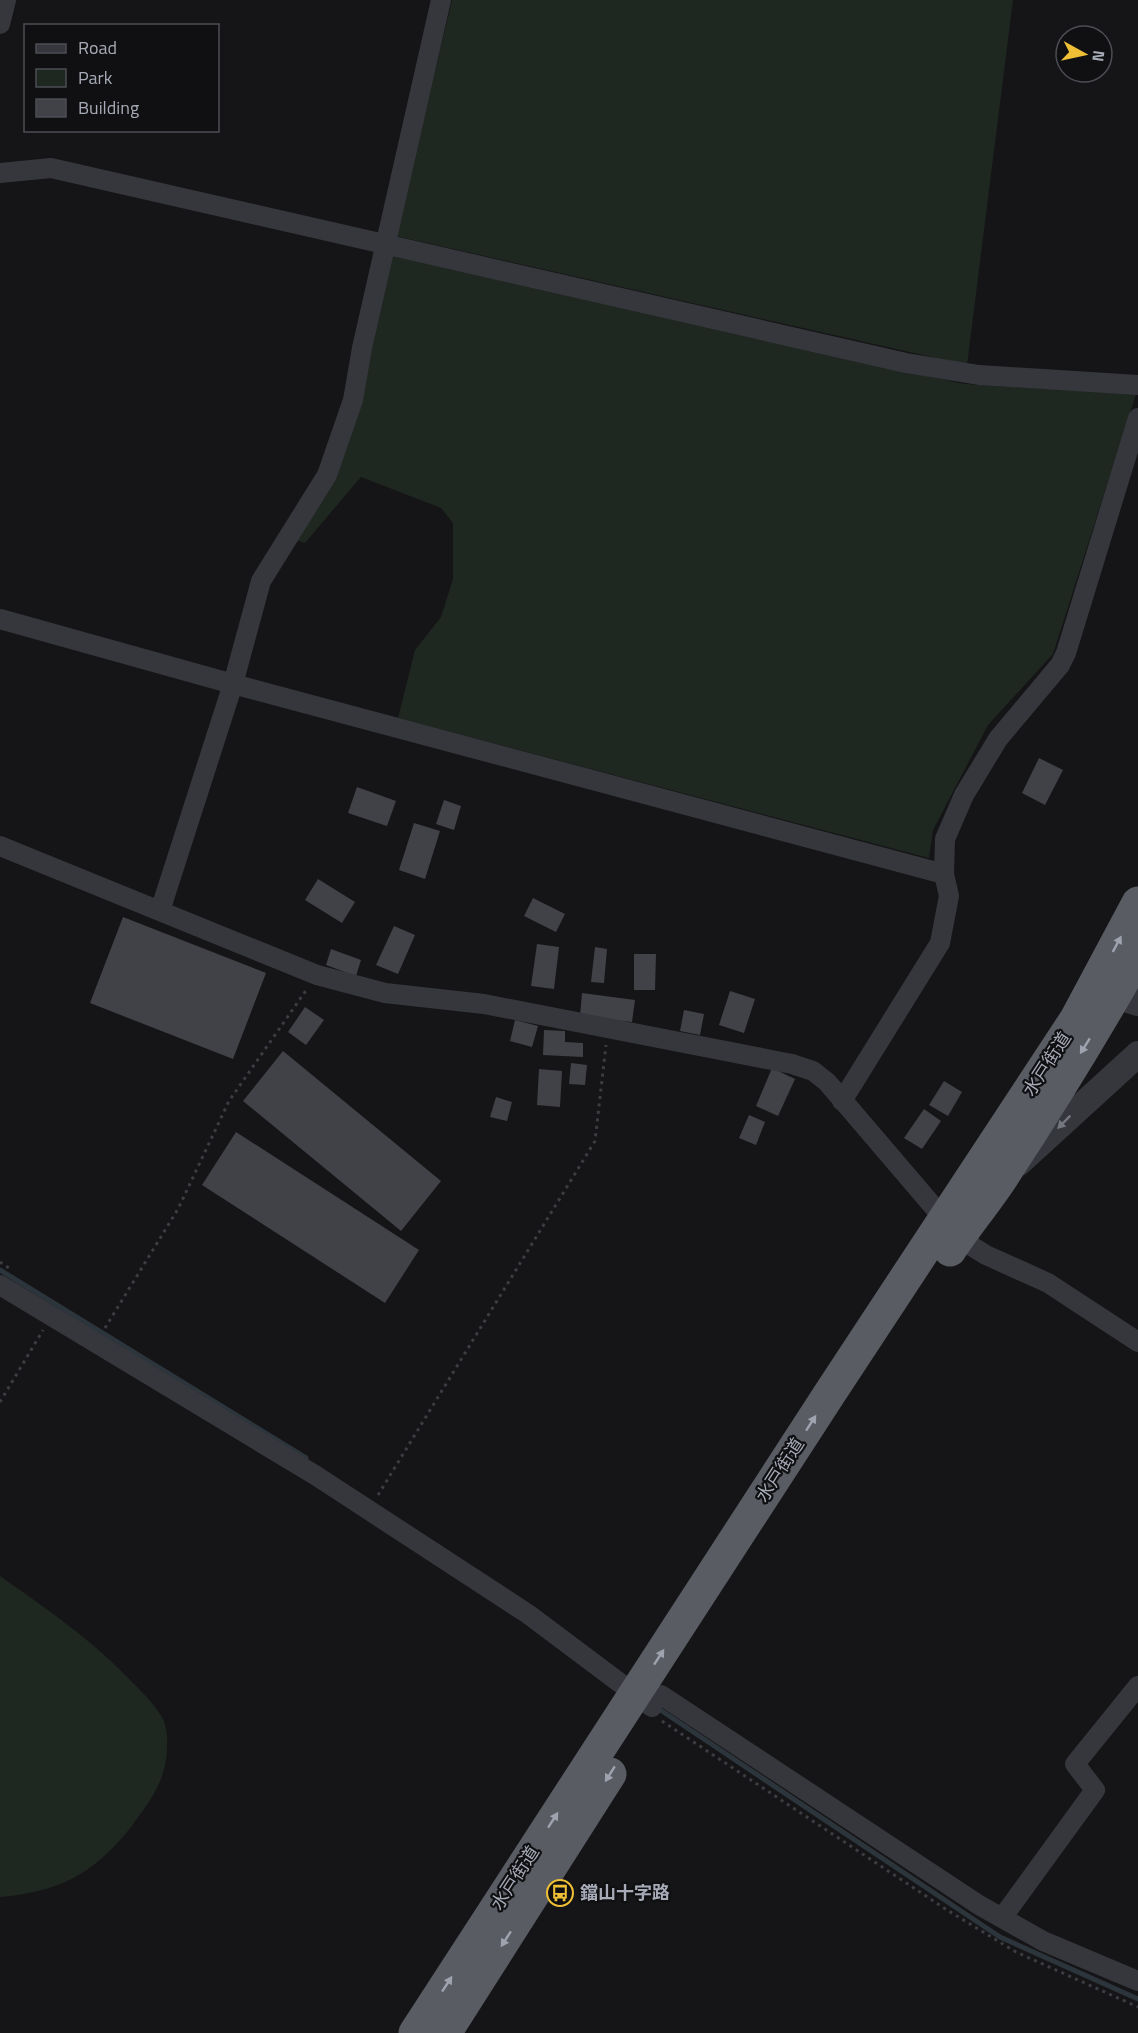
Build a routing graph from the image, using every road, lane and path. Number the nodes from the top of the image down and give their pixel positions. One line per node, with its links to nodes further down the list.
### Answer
1 (6, 0): 3 (street)
2 (441, 0): 5 (street)
3 (0, 24)
4 (0, 173): 5 (street)
5 (385, 243): 6 (street); 9 (street)
6 (1138, 386)
7 (1138, 418): 11 (street)
8 (0, 619): 9 (street)
9 (233, 684): 11 (street); 13 (street)
10 (0, 846): 13 (street)
11 (944, 874): 19 (street)
12 (1138, 903): 16 (highway, 水戸街道, one-way to 12)
13 (160, 911): 15 (street)
14 (1138, 955): 16 (highway, 水戸街道)
15 (316, 975): 17 (street); 24 (path)
16 (1116, 994): 20 (highway, 水戸街道, one-way to 20); 21 (highway, 水戸街道)
17 (608, 1028): 19 (street); 28 (path)
18 (1138, 1054): 20 (street, one-way to 20)
19 (842, 1101): 21 (street)
20 (999, 1181): 21 (highway, 水戸街道)
21 (952, 1227): 25 (street); 30 (highway, 水戸街道)
22 (0, 1285): 23 (street)
23 (51, 1316): 26 (path); 28 (street)
24 (105, 1328)
25 (1138, 1342)
26 (0, 1402)
27 (371, 1489): 28 (path)
28 (374, 1503): 30 (street)
29 (1138, 1686): 31 (street)
30 (649, 1699): 31 (street); 33 (highway, 水戸街道, one-way to 30); 34 (highway, 水戸街道, one-way to 34)
31 (1002, 1918): 32 (street)
32 (1138, 1981)
33 (415, 2033)
34 (445, 2033)

